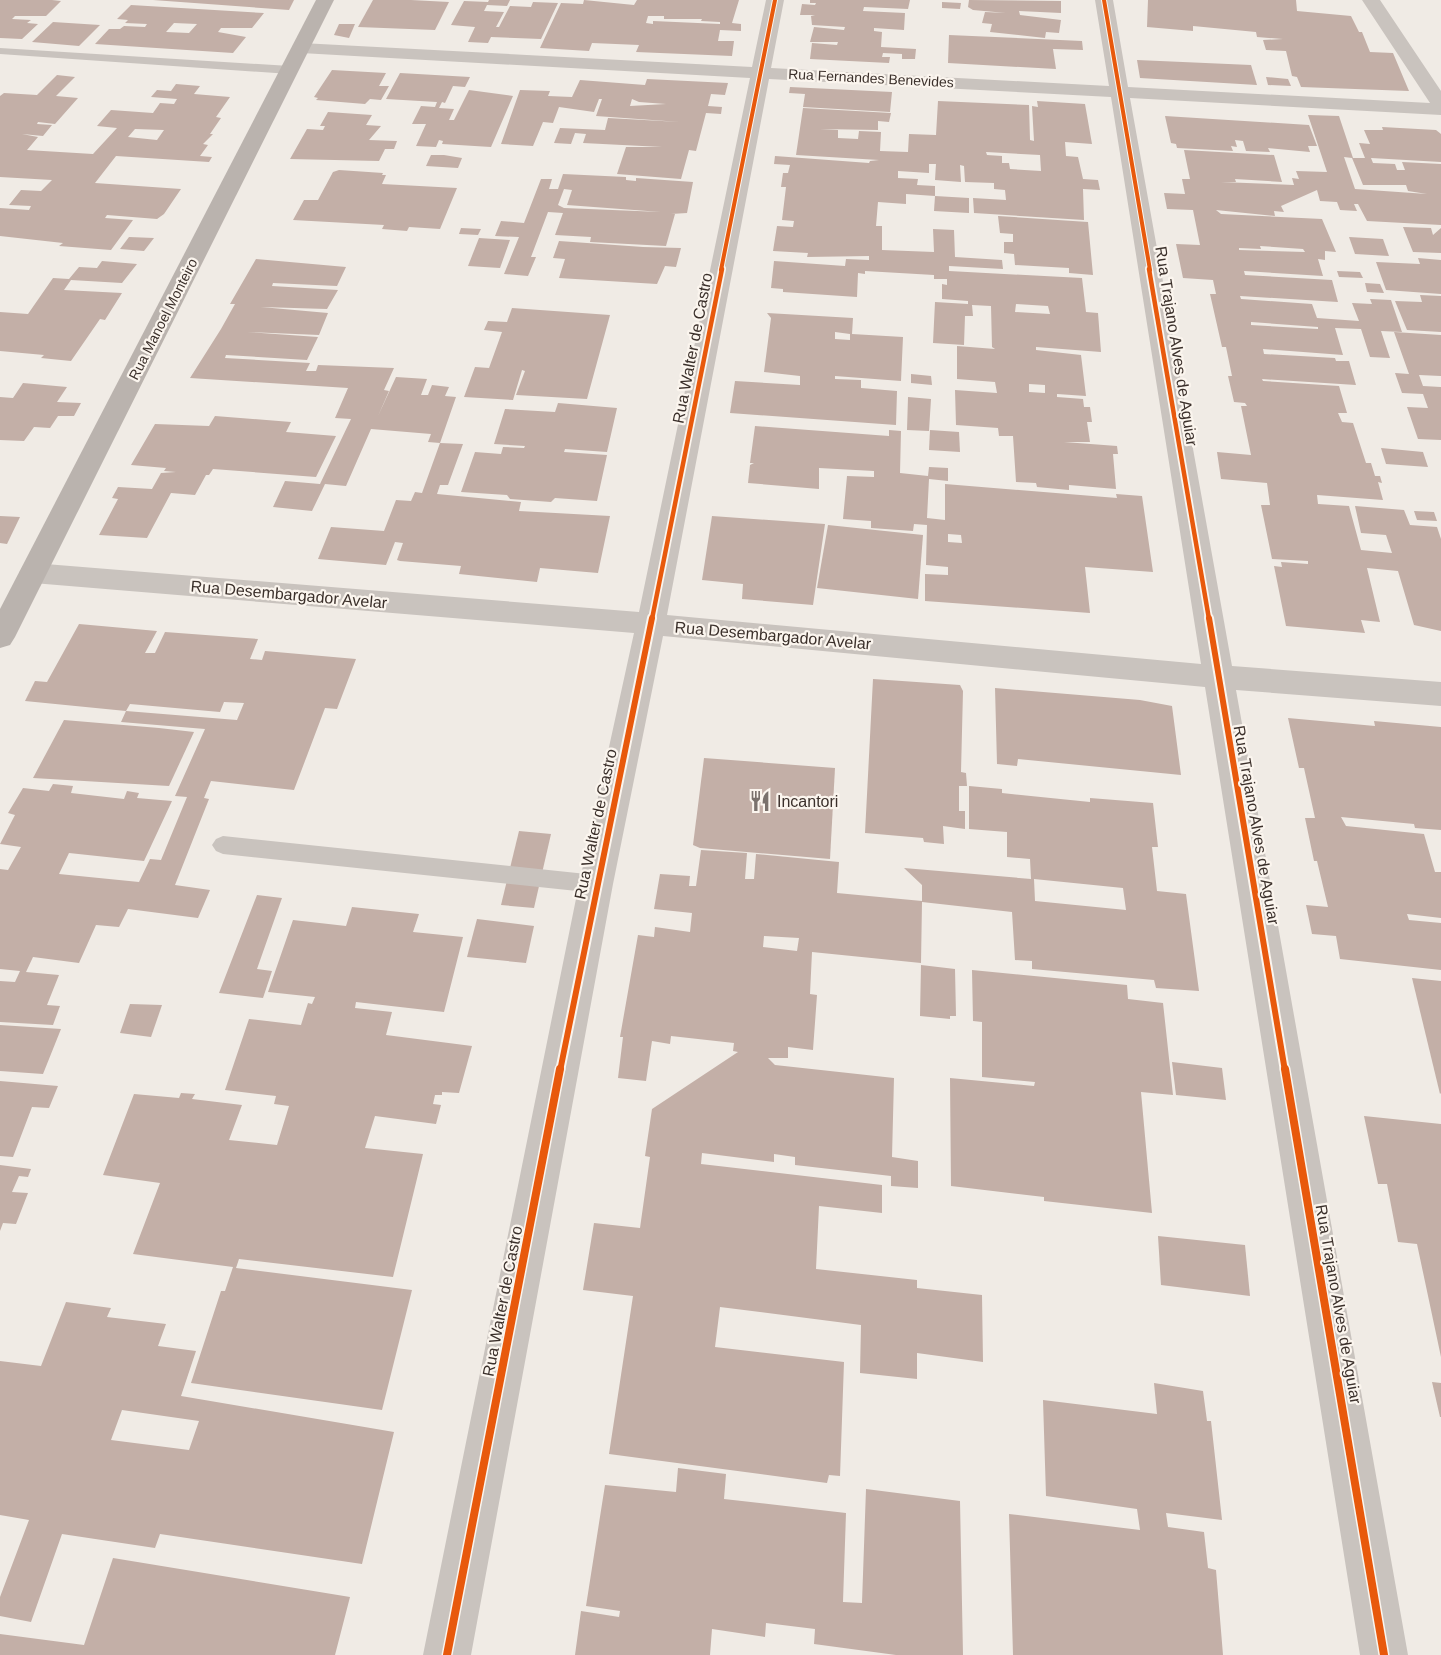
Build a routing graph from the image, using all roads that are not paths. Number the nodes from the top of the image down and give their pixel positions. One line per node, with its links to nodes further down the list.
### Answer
1 (325, 0): 5 (street, Rua Manoel Monteiro)
2 (775, 0): 8 (street, Rua Walter de Castro)
3 (1104, 0): 9 (street, Rua Trajano Alves de Aguiar)
4 (1371, 0): 10 (street)
5 (301, 48): 7 (street, Rua Manoel Monteiro); 8 (street, Rua Fernandes Benevides)
6 (0, 51): 7 (lane)
7 (290, 70): 11 (street, Rua Manoel Monteiro)
8 (760, 72): 9 (street, Rua Fernandes Benevides); 12 (street, Rua Walter de Castro)
9 (1121, 92): 10 (street, Rua Fernandes Benevides); 14 (street, Rua Trajano Alves de Aguiar)
10 (1441, 107)
11 (33, 573): 12 (street, Rua Desembargador Avelar); 13 (street, Rua Manoel Monteiro)
12 (651, 624): 14 (street, Rua Desembargador Avelar); 17 (street, Rua Walter de Castro)
13 (0, 637)
14 (1218, 677): 15 (street, Rua Desembargador Avelar); 19 (street, Rua Trajano Alves de Aguiar)
15 (1441, 694)
16 (223, 845): 17 (lane)
17 (596, 884): 18 (street, Rua Walter de Castro)
18 (447, 1655)
19 (1384, 1655)

